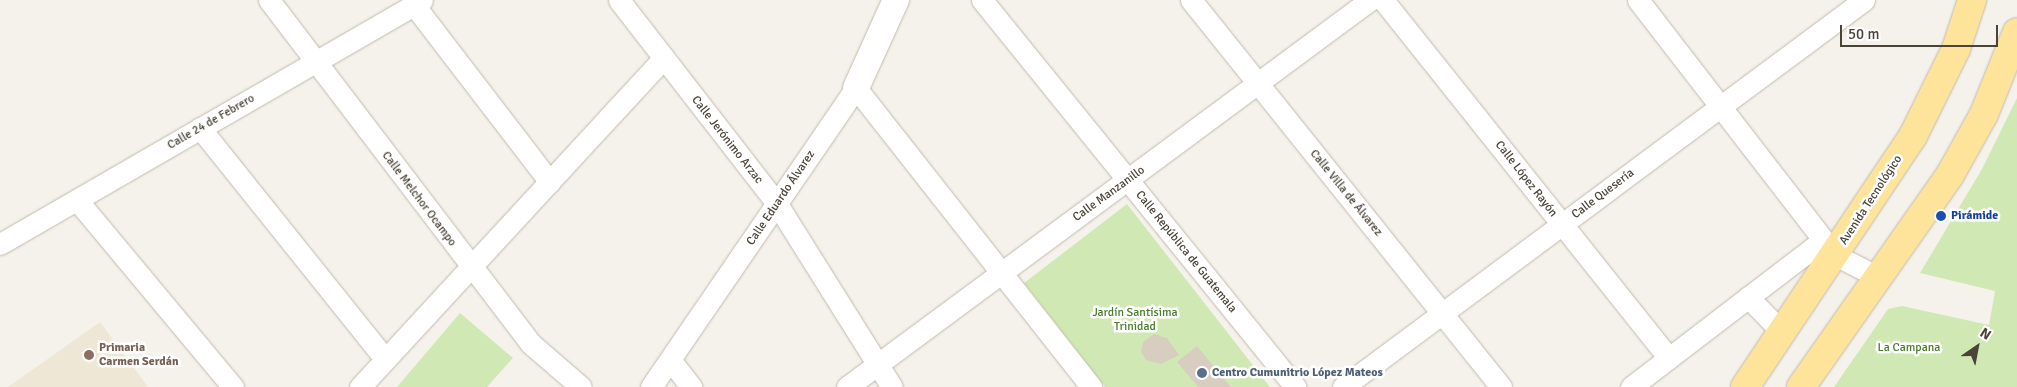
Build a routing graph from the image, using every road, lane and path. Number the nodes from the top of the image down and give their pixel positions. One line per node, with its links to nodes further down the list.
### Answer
1 (269, 0): 14 (street, Calle Melchor Ocampo)
2 (619, 0): 13 (street, Calle Jerónimo Arzac)
3 (896, 0): 16 (street, Calle Eduardo Álvarez)
4 (982, 0): 19 (street, Calle República de Guatemala)
5 (1191, 0): 15 (street, Calle Villa de Álvarez)
6 (1370, 0): 15 (street, Calle Manzanillo)
7 (1383, 0): 23 (street, Calle López Rayón)
8 (1638, 0): 17 (street)
9 (1864, 0): 17 (street, Calle Quesería)
10 (1972, 0): 25 (main road, Avenida Tecnológico)
11 (418, 2): 14 (street, Calle 24 de Febrero); 20 (street)
12 (2017, 32): 28 (main road)
13 (664, 58): 20 (street); 22 (street, Calle Jerónimo Arzac)
14 (314, 62): 18 (street, Calle 24 de Febrero); 26 (street, Calle Melchor Ocampo)
15 (1258, 84): 19 (street, Calle Manzanillo); 30 (street, Calle Villa de Álvarez)
16 (856, 88): 22 (street, Calle Eduardo Álvarez); 27 (street)
17 (1721, 107): 23 (street, Calle Quesería); 25 (street)
18 (200, 128): 21 (street, Calle 24 de Febrero); 33 (street)
19 (1128, 180): 27 (street, Calle Manzanillo); 44 (street, Calle República de Guatemala)
20 (550, 182): 26 (street)
21 (76, 200): 24 (street, Calle 24 de Febrero); 36 (street)
22 (777, 204): 34 (street, Calle Eduardo Álvarez); 35 (street, Calle Jerónimo Arzac)
23 (1562, 224): 30 (street, Calle Quesería); 32 (street, Calle López Rayón)
24 (0, 244)
25 (1829, 248): 28 (street); 29 (street); 31 (main road, Avenida Tecnológico)
26 (470, 268): 33 (street); 38 (street, Calle Melchor Ocampo)
27 (1001, 273): 35 (street, Calle Manzanillo); 43 (street)
28 (1876, 276): 49 (main road)
29 (1748, 297): 31 (street); 32 (street)
30 (1442, 313): 45 (street, Calle Quesería); 46 (street, Calle Villa de Álvarez)
31 (1781, 331): 48 (main road, Avenida Tecnológico)
32 (1669, 358): 47 (street)
33 (386, 360): 37 (street)
34 (671, 361): 39 (street, Calle Eduardo Álvarez); 40 (street)
35 (876, 366): 41 (street, Calle Manzanillo); 42 (street, Calle Jerónimo Arzac)
36 (233, 387)
37 (360, 387)
38 (581, 387)
39 (651, 387)
40 (691, 387)
41 (847, 387)
42 (892, 387)
43 (1091, 387)
44 (1295, 387)
45 (1342, 387)
46 (1501, 387)
47 (1631, 387)
48 (1745, 387)
49 (1801, 387)

